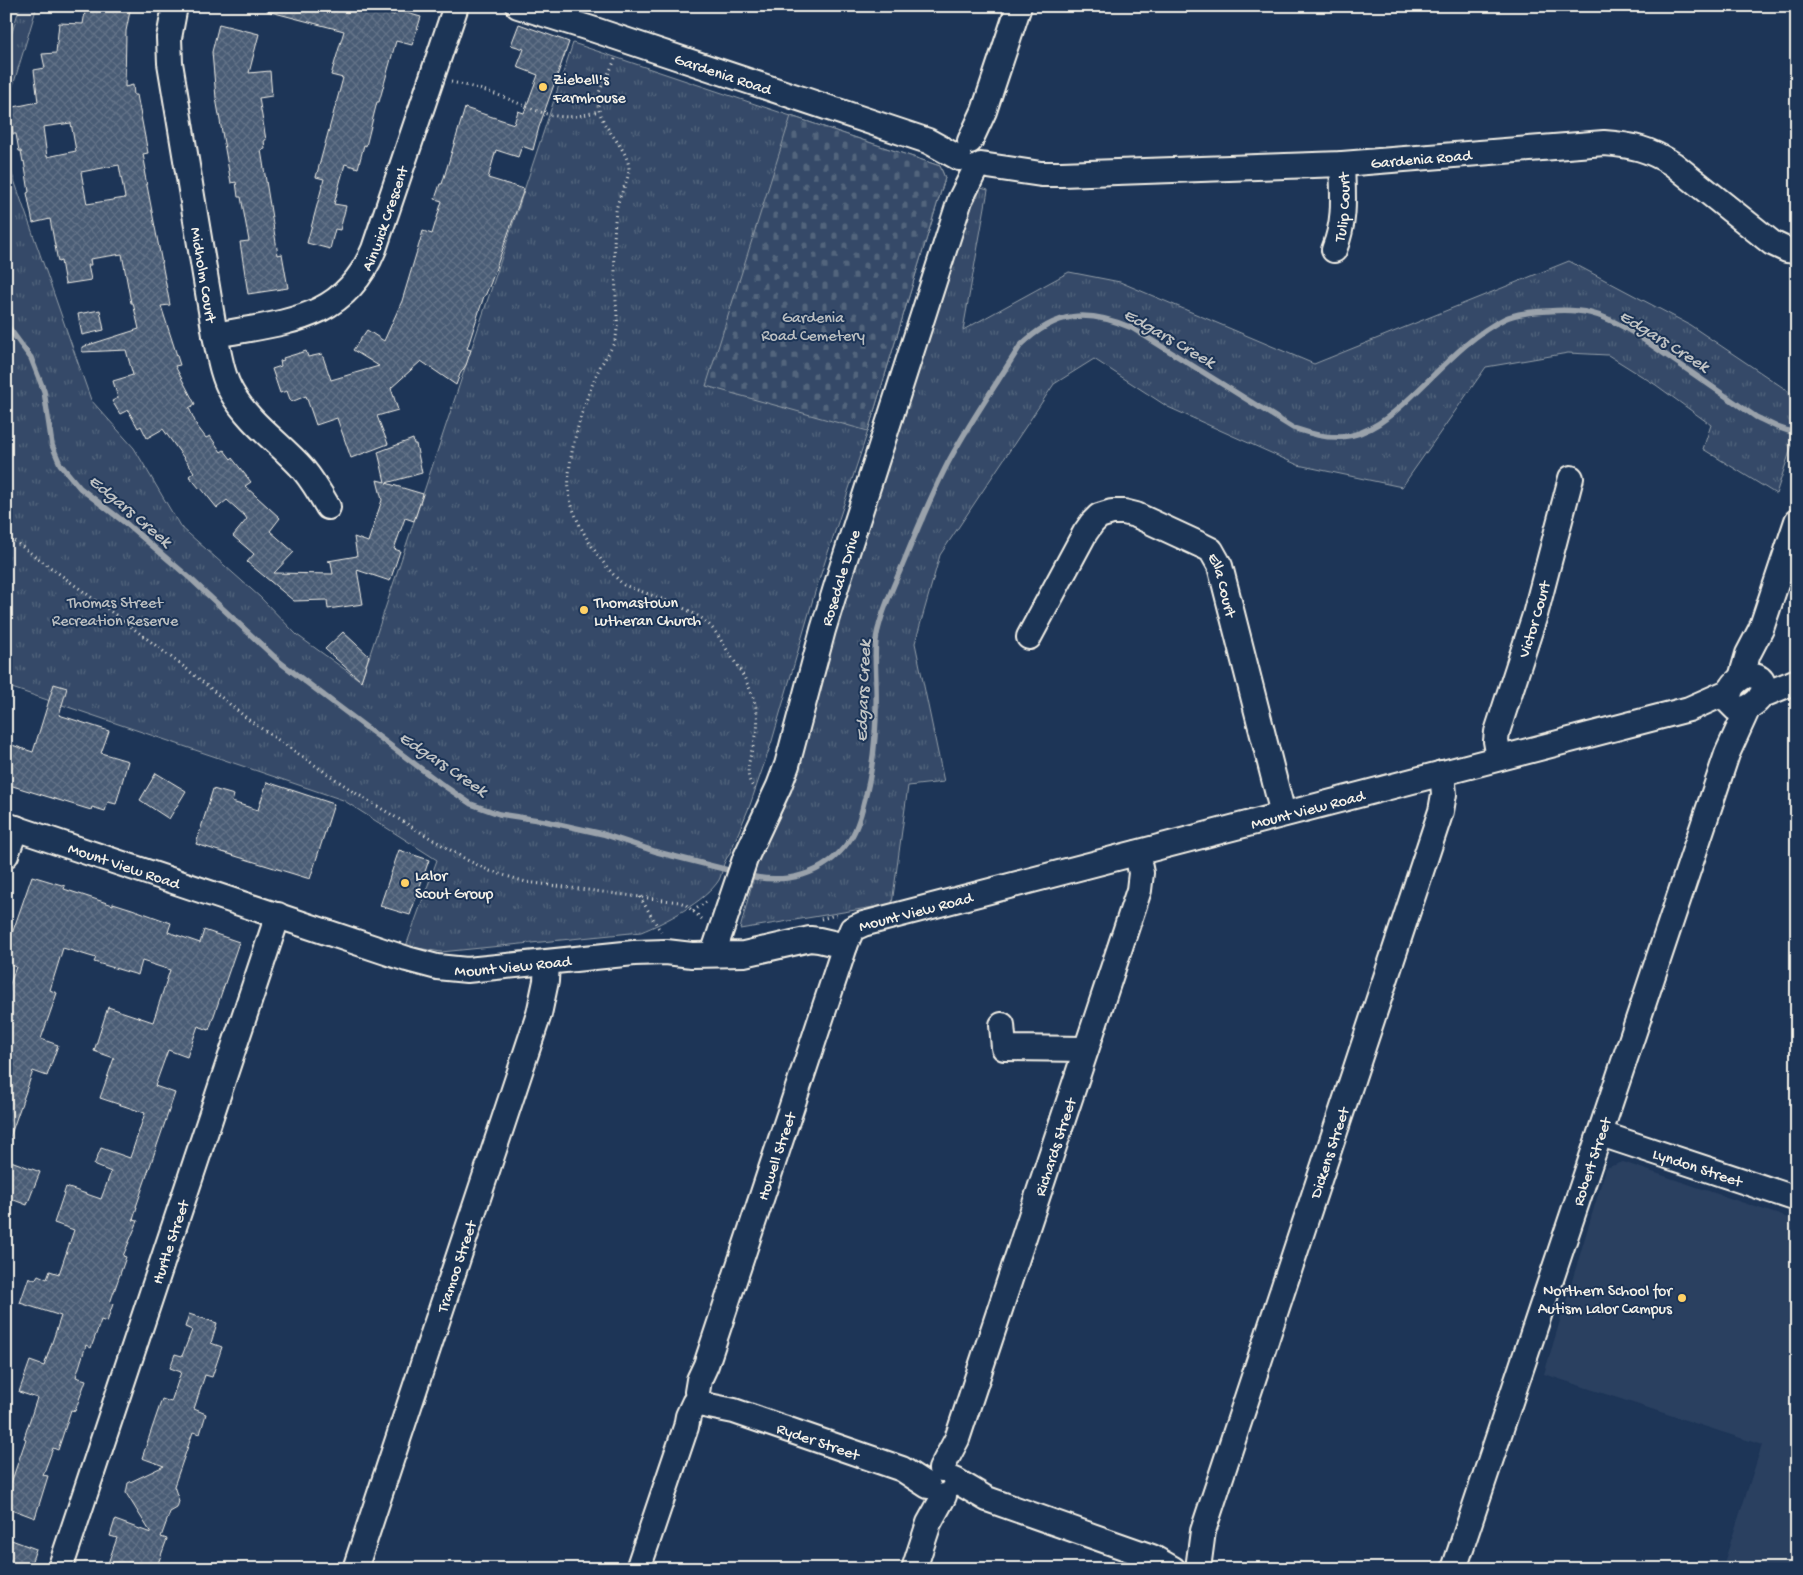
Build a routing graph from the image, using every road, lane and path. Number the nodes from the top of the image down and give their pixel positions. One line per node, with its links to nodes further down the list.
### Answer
1 (175, 6): 12 (street, Midholm Court)
2 (456, 6): 12 (street, Ainwick Crescent)
3 (518, 6): 5 (street, Gardenia Road)
4 (1018, 6): 8 (street, Rosedale Drive)
5 (622, 39): 7 (path); 8 (street, Gardenia Road)
6 (450, 82): 7 (path)
7 (598, 111): 22 (path)
8 (972, 154): 9 (street, Gardenia Road); 32 (street, Rosedale Drive)
9 (1342, 164): 10 (street, Tulip Court); 11 (street, Gardenia Road)
10 (1334, 250)
11 (1797, 252)
12 (215, 335): 14 (street, Midholm Court)
13 (1571, 478): 20 (street, Victor Court)
14 (328, 507)
15 (1797, 521): 19 (street, Robert Street)
16 (6, 535): 27 (path)
17 (1028, 637): 23 (street, Ella Court)
18 (1797, 681): 19 (street, Mount View Road)
19 (1746, 693): 20 (street, Mount View Road); 36 (street, Robert Street)
20 (1499, 758): 21 (street, Mount View Road)
21 (1442, 773): 23 (street, Mount View Road); 40 (street, Dickens Street)
22 (757, 791)
23 (1284, 814): 25 (street, Mount View Road)
24 (11, 827): 26 (street); 29 (street, Mount View Road)
25 (1137, 853): 30 (street, Mount View Road); 35 (street, Richards Street)
26 (6, 856)
27 (640, 896): 28 (path); 31 (path)
28 (693, 910)
29 (278, 915): 33 (street, Mount View Road); 41 (street, Hurtle Street)
30 (845, 946): 32 (street, Mount View Road); 38 (street, Howell Street)
31 (666, 952): 32 (street, Mount View Road); 33 (street, Mount View Road)
32 (713, 954)
33 (547, 962): 42 (street, Tramoo Street)
34 (1002, 1025): 35 (street)
35 (1086, 1049): 39 (street, Richards Street)
36 (1601, 1134): 37 (street, Lyndon Street); 45 (street, Robert Street)
37 (1797, 1199)
38 (702, 1399): 39 (street, Ryder Street); 43 (street, Howell Street)
39 (942, 1483): 40 (street, Ryder Street); 44 (street, Richards Street)
40 (1190, 1565)
41 (60, 1569)
42 (355, 1569)
43 (638, 1569)
44 (914, 1569)
45 (1454, 1569)

